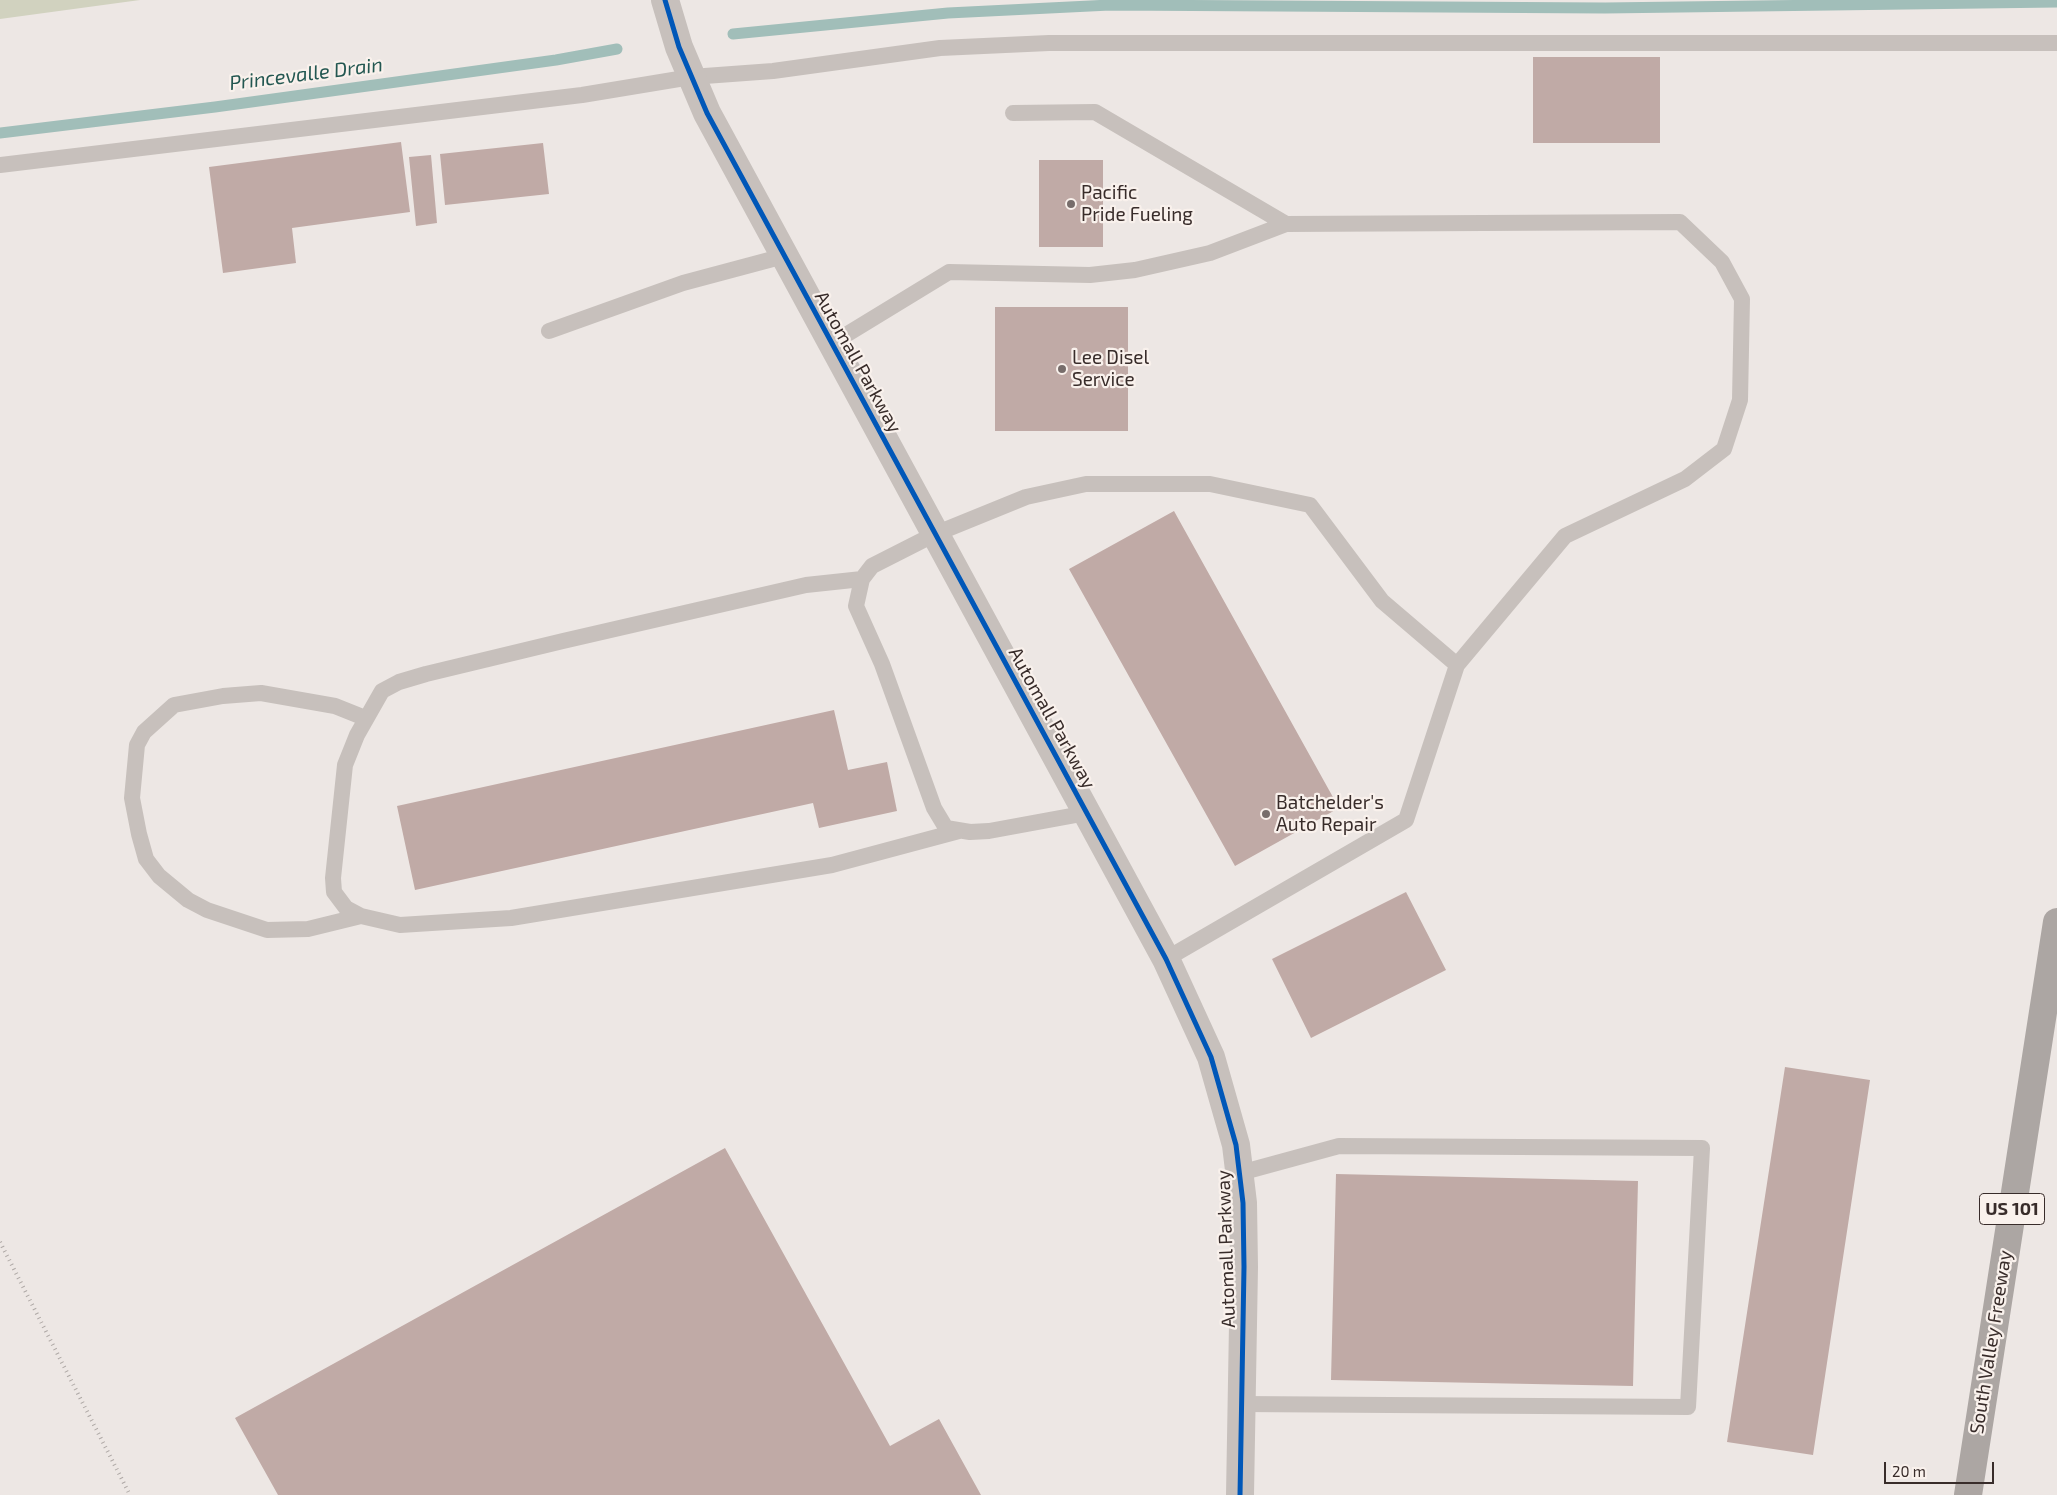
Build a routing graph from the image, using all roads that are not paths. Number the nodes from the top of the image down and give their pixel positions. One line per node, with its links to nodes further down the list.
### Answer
1 (665, 0): 3 (street, Automall Parkway)
2 (2057, 43): 3 (lane)
3 (691, 77): 5 (lane); 7 (street, Automall Parkway)
4 (1013, 113): 6 (lane)
5 (0, 166)
6 (1286, 224): 9 (lane); 12 (lane)
7 (784, 256): 8 (lane); 9 (street, Automall Parkway)
8 (549, 331)
9 (831, 344): 10 (street, Automall Parkway)
10 (935, 534): 11 (lane); 12 (lane); 14 (street, Automall Parkway)
11 (862, 579): 13 (lane); 15 (lane)
12 (1458, 665): 18 (lane)
13 (365, 718): 16 (lane); 16 (lane)
14 (1087, 813): 15 (lane); 18 (street, Automall Parkway)
15 (959, 831): 16 (lane)
16 (360, 916)
17 (2057, 922): 22 (highway, South Valley Freeway / US 101)
18 (1166, 959): 19 (street, Automall Parkway)
19 (1240, 1173): 20 (street, Automall Parkway); 20 (lane)
20 (1241, 1404): 21 (street, Automall Parkway)
21 (1240, 1495)
22 (1968, 1495)

